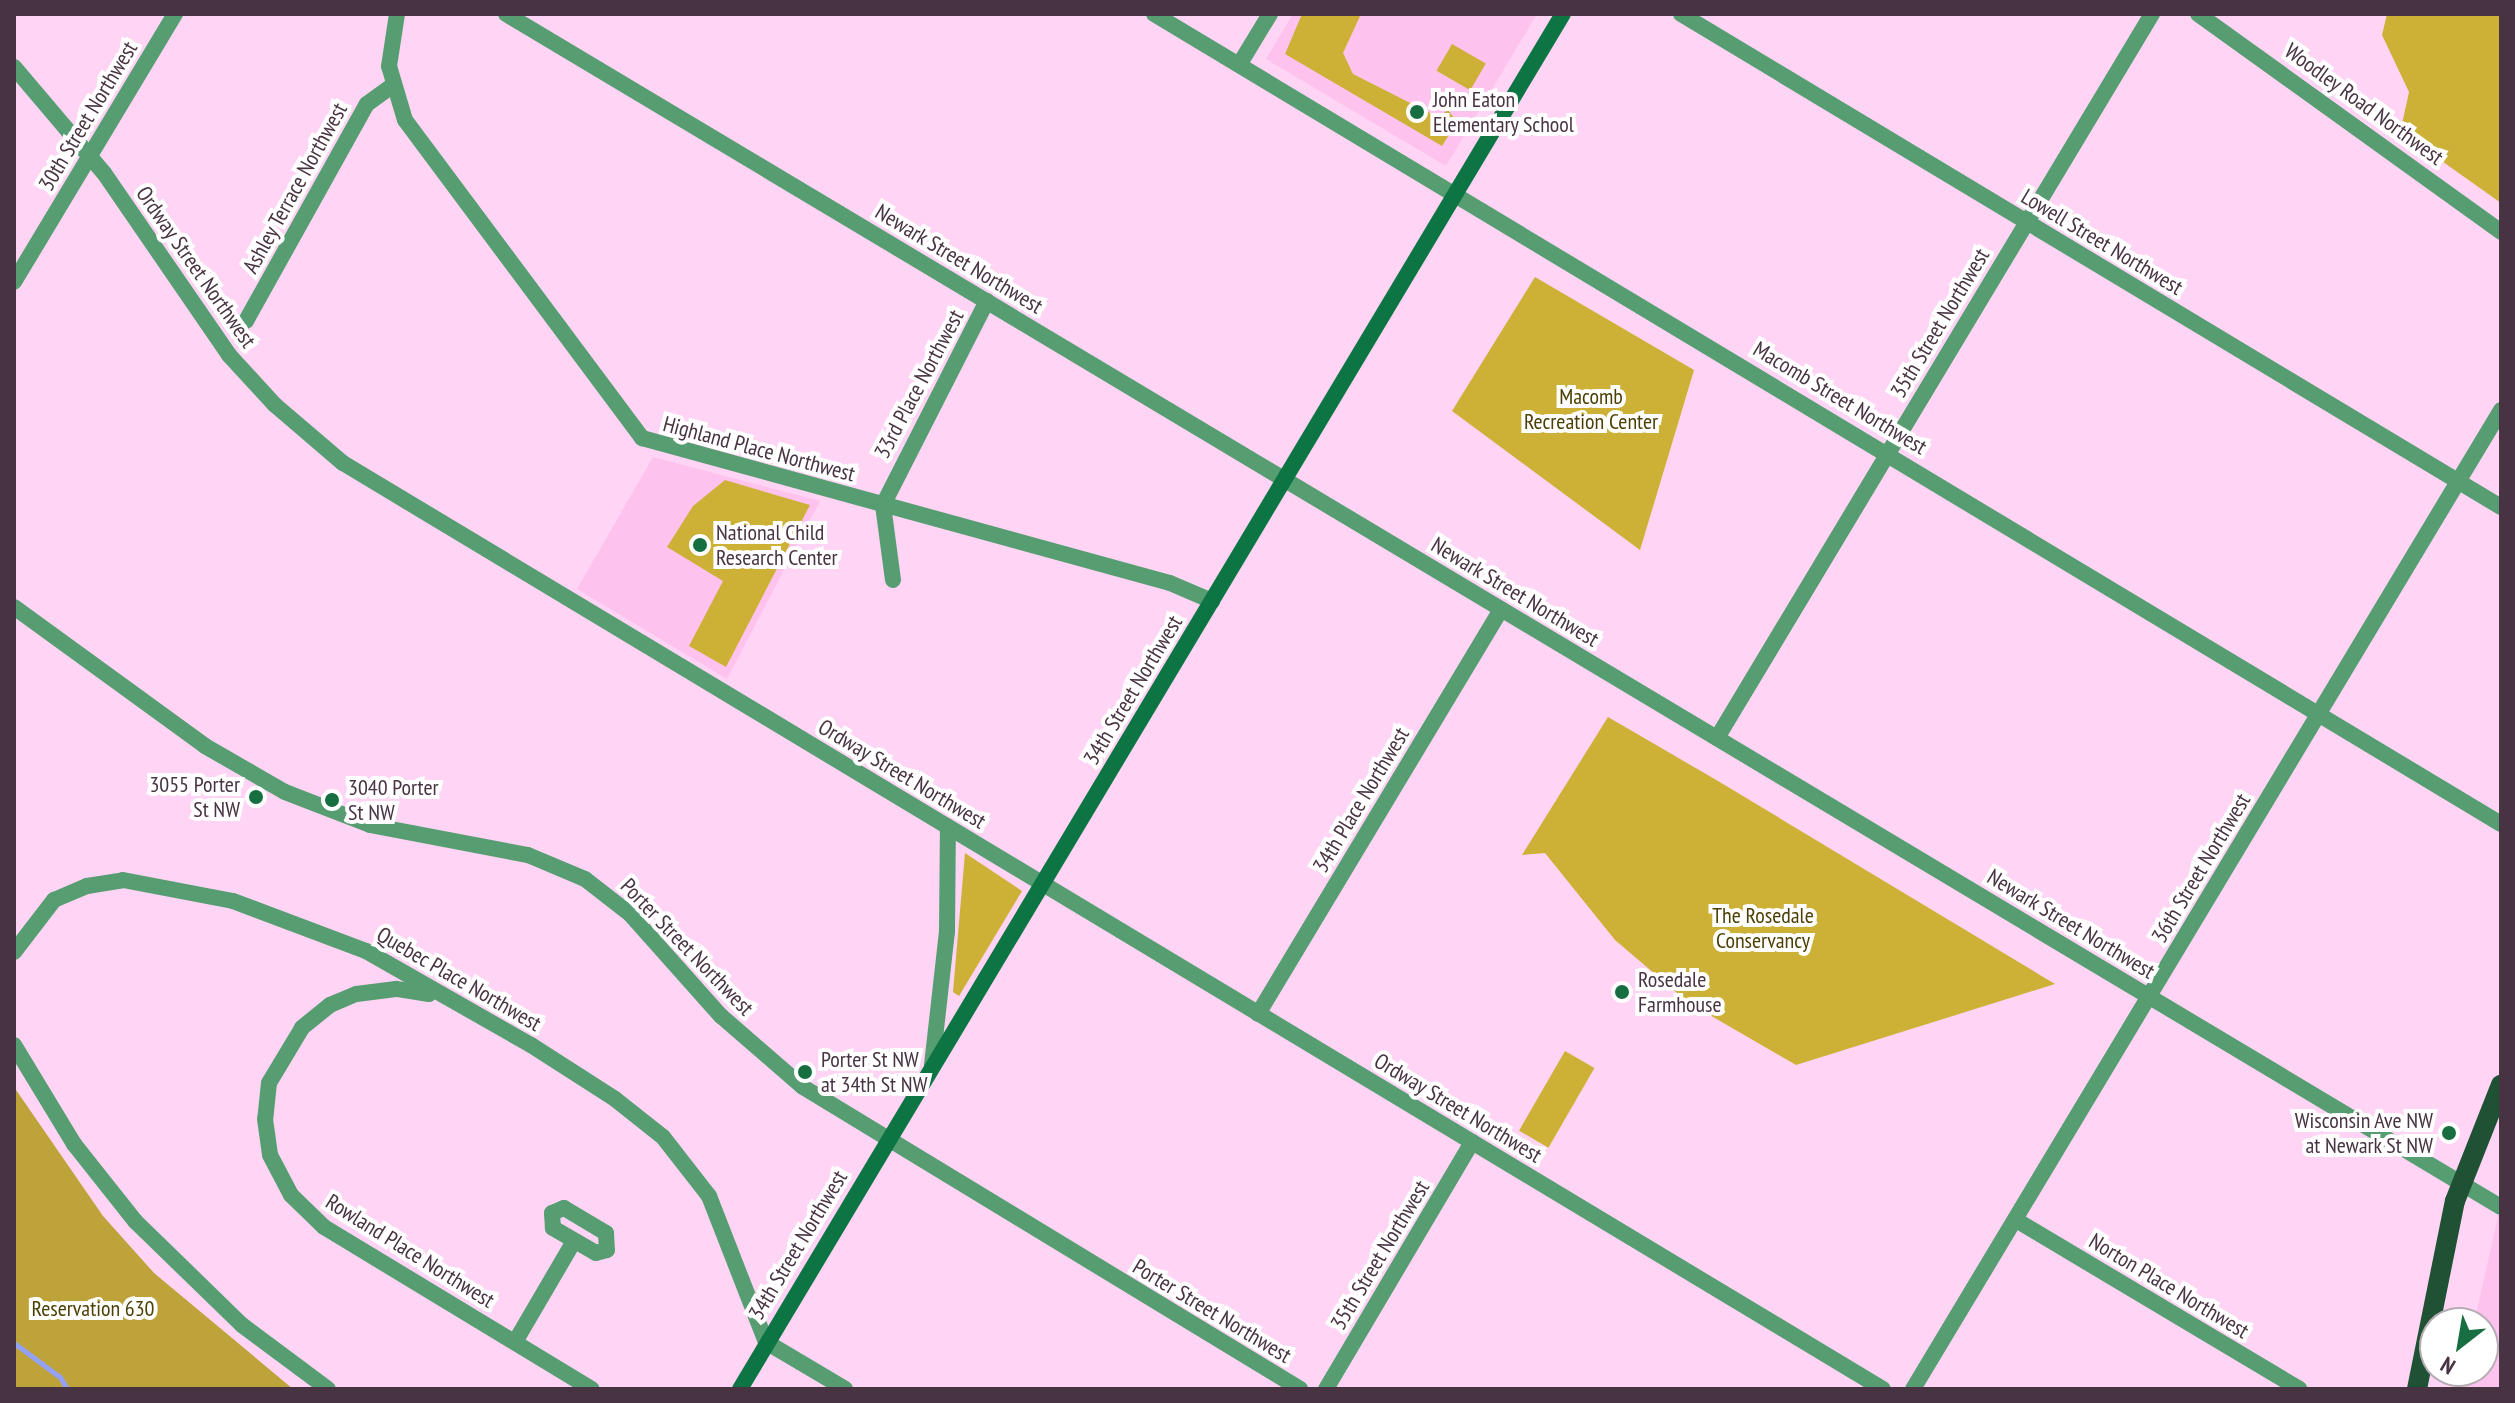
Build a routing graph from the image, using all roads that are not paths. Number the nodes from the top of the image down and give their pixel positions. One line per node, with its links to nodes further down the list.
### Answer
1 (175, 14): 13 (street, 30th Street Northwest)
2 (397, 14): 12 (street, Highland Place Northwest)
3 (506, 14): 18 (street, Newark Street Northwest)
4 (1154, 14): 10 (street, Macomb Street Northwest)
5 (1270, 14): 10 (street)
6 (1563, 14): 14 (main road, 34th Street Northwest)
7 (1681, 14): 15 (street, Lowell Street Northwest)
8 (2152, 14): 15 (street, 35th Street Northwest)
9 (2198, 14): 16 (street, Woodley Road Northwest)
10 (1239, 65): 14 (street, Macomb Street Northwest)
11 (14, 67): 13 (street, Ordway Street Northwest)
12 (392, 86): 19 (street, Ashley Terrace Northwest); 24 (street, Highland Place Northwest)
13 (91, 155): 17 (street, 30th Street Northwest); 33 (street, Ordway Street Northwest)
14 (1456, 195): 21 (street, Macomb Street Northwest); 22 (main road, 34th Street Northwest)
15 (2027, 222): 21 (street, 35th Street Northwest); 23 (street, Lowell Street Northwest)
16 (2501, 232)
17 (14, 282)
18 (987, 301): 22 (street, Newark Street Northwest); 24 (street, 33rd Place Northwest)
19 (246, 321)
20 (2501, 410): 23 (street, 36th Street Northwest)
21 (1887, 452): 30 (street, Macomb Street Northwest); 31 (street, 35th Street Northwest)
22 (1284, 481): 27 (main road, 34th Street Northwest); 29 (street, Newark Street Northwest)
23 (2458, 482): 25 (street, Lowell Street Northwest); 30 (street, 36th Street Northwest)
24 (883, 505): 26 (street); 27 (street, Highland Place Northwest)
25 (2501, 507)
26 (893, 580)
27 (1212, 601): 34 (main road, 34th Street Northwest)
28 (14, 607): 42 (street, Porter Street Northwest)
29 (1501, 609): 31 (street, Newark Street Northwest); 38 (street, 34th Place Northwest)
30 (2318, 714): 32 (street, Macomb Street Northwest); 36 (street, 36th Street Northwest)
31 (1717, 738): 36 (street, Newark Street Northwest)
32 (2501, 824)
33 (948, 827): 34 (street, Ordway Street Northwest); 40 (street)
34 (1042, 884): 38 (street, Ordway Street Northwest); 40 (main road, 34th Street Northwest)
35 (14, 952): 37 (street, Quebec Place Northwest)
36 (2149, 997): 44 (street, Newark Street Northwest); 46 (street, 36th Street Northwest)
37 (442, 999): 48 (street, Rowland Place Northwest); 49 (street, Quebec Place Northwest)
38 (1258, 1014): 43 (street, Ordway Street Northwest)
39 (14, 1045): 50 (street)
40 (932, 1065): 42 (main road, 34th Street Northwest)
41 (2501, 1085): 44 (main road)
42 (887, 1141): 49 (main road, 34th Street Northwest); 54 (street, Porter Street Northwest)
43 (1472, 1142): 55 (street, 35th Street Northwest); 56 (street, Ordway Street Northwest)
44 (2461, 1183): 45 (street, Newark Street Northwest); 59 (main road)
45 (2501, 1207)
46 (2016, 1220): 57 (street, 36th Street Northwest); 58 (street, Norton Place Northwest)
47 (574, 1241): 48 (street)
48 (515, 1342): 51 (street, Rowland Place Northwest)
49 (766, 1342): 52 (main road, 34th Street Northwest); 53 (street)
50 (328, 1389)
51 (592, 1389)
52 (740, 1389)
53 (845, 1389)
54 (1300, 1389)
55 (1326, 1389)
56 (1883, 1389)
57 (1913, 1389)
58 (2299, 1389)
59 (2417, 1389)

